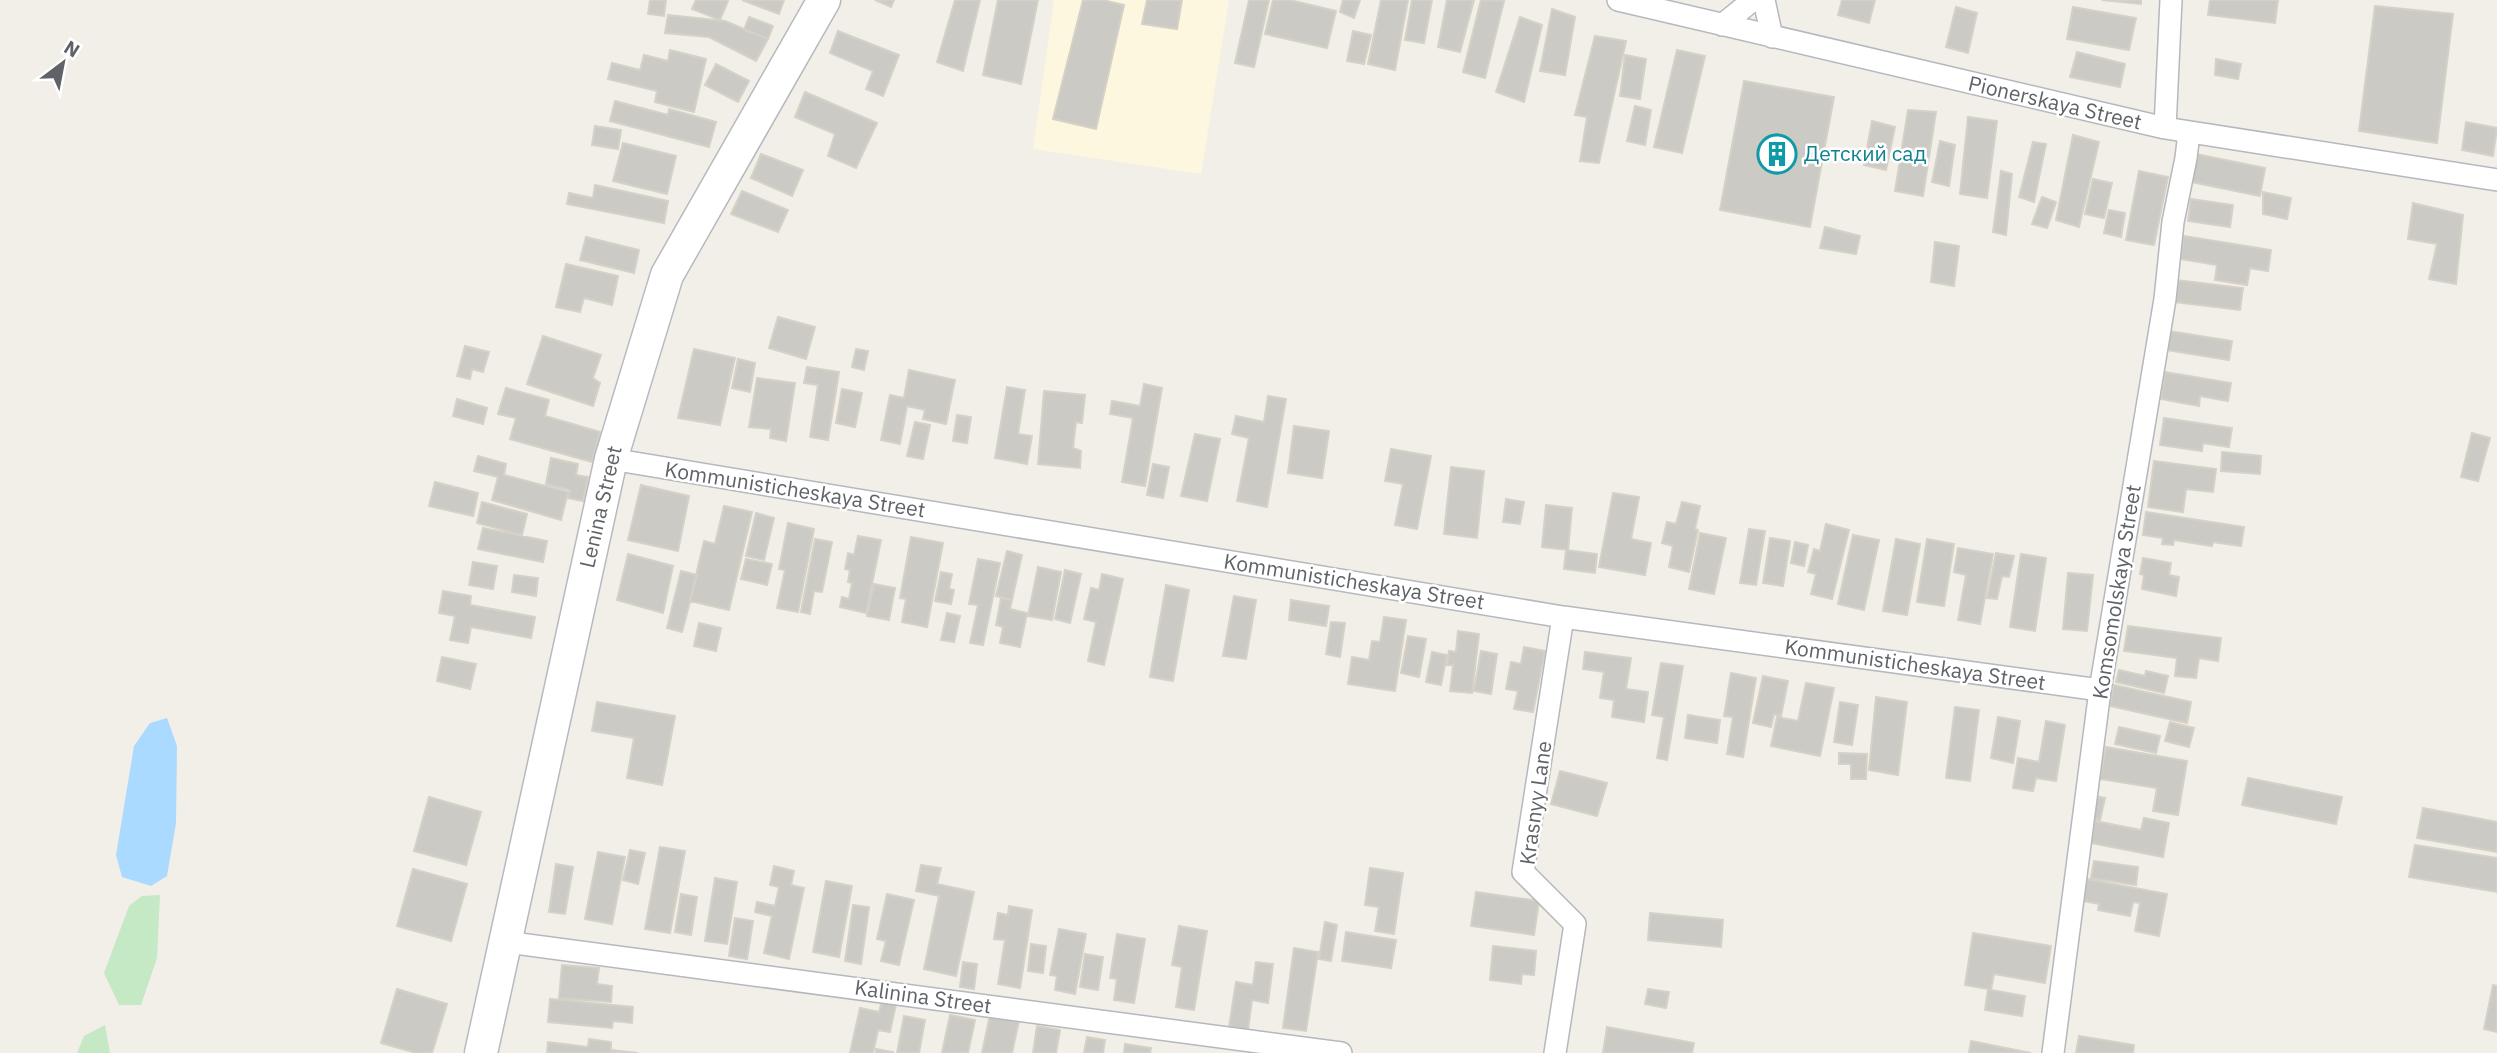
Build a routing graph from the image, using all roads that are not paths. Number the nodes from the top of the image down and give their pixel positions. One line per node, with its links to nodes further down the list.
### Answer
1 (824, 0): 11 (street, Lenina Street)
2 (1618, 0): 6 (street, Pionerskaya Street)
3 (1753, 0): 6 (street)
4 (1764, 0): 7 (street)
5 (2171, 0): 8 (street)
6 (1722, 25): 7 (street, Pionerskaya Street)
7 (1772, 37): 8 (street, Pionerskaya Street)
8 (2165, 128): 9 (street, Pionerskaya Street)
9 (2189, 133): 10 (street, Pionerskaya Street); 13 (street, Komsomolskaya Street)
10 (2497, 180)
11 (611, 459): 12 (street, Kommunisticheskaya Street); 14 (street, Lenina Street)
12 (1563, 617): 13 (street, Kommunisticheskaya Street); 17 (street, Krasnyy Lane)
13 (2100, 690): 18 (street, Komsomolskaya Street)
14 (506, 942): 15 (street, Lenina Street); 16 (street, Kalinina Street)
15 (481, 1053)
16 (1341, 1053)
17 (1555, 1053)
18 (2053, 1053)

